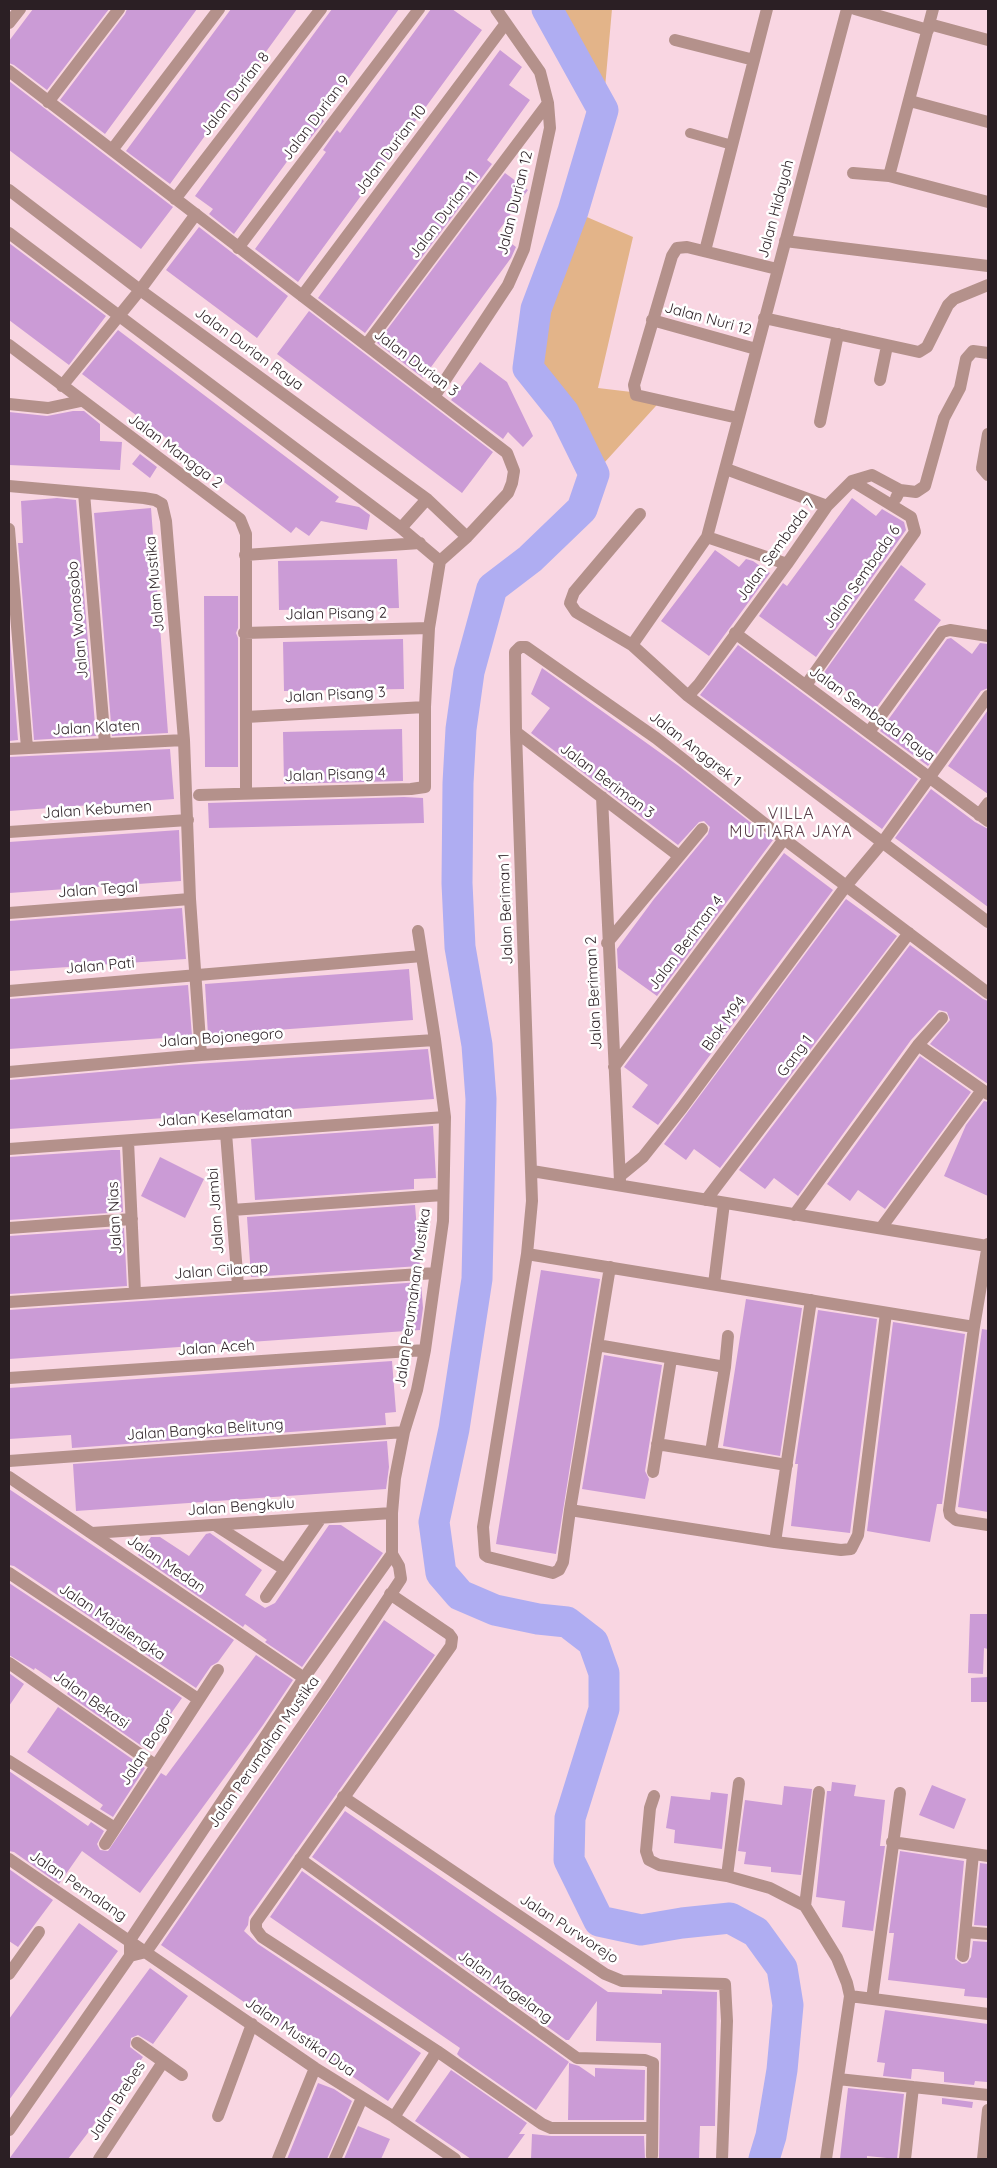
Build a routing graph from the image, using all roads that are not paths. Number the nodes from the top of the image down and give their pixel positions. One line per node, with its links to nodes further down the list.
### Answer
1 (20, 9): 11 (street)
2 (119, 9): 19 (street)
3 (219, 9): 24 (street)
4 (321, 9): 28 (street, Jalan Durian 8)
5 (418, 9): 33 (street, Jalan Durian 9)
6 (496, 9): 12 (street, Jalan Durian 12)
7 (768, 9): 16 (street)
8 (847, 9): 32 (street, Jalan Hidayah)
9 (855, 9): 13 (street)
10 (933, 9): 13 (street)
11 (9, 23)
12 (506, 23): 20 (street, Jalan Durian 12); 39 (street, Jalan Durian 10)
13 (929, 27): 15 (street); 18 (street)
14 (675, 40): 16 (street)
15 (988, 40)
16 (754, 60): 23 (street)
17 (9, 71): 19 (street, Jalan Durian 3)
18 (910, 101): 21 (street); 26 (street)
19 (48, 102): 24 (street, Jalan Durian 3)
20 (548, 103): 45 (street, Jalan Durian 11); 51 (street, Jalan Durian 12)
21 (988, 122)
22 (690, 133): 23 (lane)
23 (732, 145): 34 (street)
24 (112, 150): 28 (street, Jalan Durian 3)
25 (853, 173): 26 (street)
26 (889, 176): 29 (street)
27 (9, 190): 38 (street, Jalan Durian Raya)
28 (175, 199): 30 (street, Jalan Durian 3)
29 (988, 202)
30 (196, 214): 33 (street, Jalan Durian 3); 38 (street)
31 (9, 232): 40 (street)
32 (785, 241): 35 (street); 36 (street, Jalan Hidayah)
33 (238, 248): 39 (street, Jalan Durian 3)
34 (704, 251): 36 (street); 42 (street)
35 (988, 266)
36 (777, 269): 41 (street, Jalan Hidayah)
37 (988, 285): 46 (street)
38 (140, 290): 40 (street); 63 (street, Jalan Durian Raya)
39 (302, 296): 45 (street, Jalan Durian 3)
40 (119, 316): 50 (street); 67 (street)
41 (764, 318): 43 (street); 47 (street, Jalan Hidayah)
42 (652, 320): 47 (street, Jalan Nuri 12); 54 (street)
43 (838, 334): 46 (street); 55 (street)
44 (9, 345): 50 (street, Jalan Mangga 2)
45 (366, 345): 51 (street, Jalan Durian 3)
46 (887, 346): 49 (street)
47 (756, 349): 54 (street, Jalan Hidayah)
48 (988, 353): 61 (street)
49 (880, 380)
50 (62, 386): 52 (street, Jalan Mangga 2)
51 (434, 397): 69 (street, Jalan Durian 3)
52 (81, 401): 53 (street); 72 (street, Jalan Mangga 2)
53 (9, 404)
54 (738, 418): 57 (street, Jalan Hidayah)
55 (820, 422)
56 (988, 434): 58 (street)
57 (726, 469): 65 (street); 70 (street, Jalan Hidayah)
58 (988, 475)
59 (852, 481): 61 (street); 64 (street, Jalan Sembada 6); 65 (street, Jalan Sembada 7)
60 (9, 486): 62 (street)
61 (900, 490): 64 (street)
62 (84, 493): 88 (street, Jalan Mustika); 89 (street, Jalan Wonosobo)
63 (427, 499): 67 (street); 69 (street, Jalan Durian Raya)
64 (893, 504): 81 (street, Jalan Sembada 6)
65 (827, 506): 74 (street, Jalan Sembada 7)
66 (640, 514): 79 (street)
67 (401, 528): 71 (street)
68 (9, 529): 90 (street)
69 (467, 537): 73 (street, Jalan Durian 3)
70 (707, 537): 74 (street); 79 (street, Jalan Hidayah)
71 (420, 543): 72 (street); 73 (street)
72 (245, 554): 76 (street, Jalan Mangga 2)
73 (440, 561): 75 (street)
74 (787, 564): 77 (street, Jalan Sembada 7)
75 (429, 628): 76 (street, Jalan Pisang 2); 84 (street)
76 (244, 633): 85 (street, Jalan Mangga 2)
77 (735, 633): 81 (street, Jalan Sembada Raya); 82 (street, Jalan Sembada 7)
78 (988, 636): 87 (street)
79 (632, 644): 82 (street)
80 (520, 647): 86 (street, Jalan Beriman 1); 101 (street, Jalan Anggrek 1)
81 (806, 685): 87 (street, Jalan Sembada Raya)
82 (688, 696): 102 (street)
83 (988, 696): 92 (street, Blok M94)
84 (425, 706): 85 (street, Jalan Pisang 3); 93 (street, Jalan Pisang 4)
85 (246, 716): 93 (street, Jalan Mangga 2)
86 (516, 732): 95 (street, Jalan Beriman 3); 126 (street, Jalan Beriman 1)
87 (869, 732): 92 (street, Jalan Sembada Raya)
88 (184, 740): 89 (street, Jalan Klaten); 98 (street)
89 (105, 744): 90 (street, Jalan Klaten)
90 (27, 748): 91 (street, Jalan Klaten)
91 (9, 749)
92 (931, 778): 97 (street, Jalan Sembada Raya); 102 (street, Blok M94)
93 (246, 793): 94 (street, Jalan Pisang 4)
94 (199, 795)
95 (602, 797): 103 (street, Jalan Beriman 3); 110 (street, Jalan Beriman 2)
96 (988, 803): 97 (street)
97 (984, 818)
98 (188, 820): 100 (street, Jalan Kebumen); 105 (street)
99 (702, 828): 103 (street)
100 (9, 832)
101 (784, 839): 104 (street, Jalan Anggrek 1); 119 (street, Jalan Beriman 4)
102 (882, 843): 104 (street, Blok M94); 107 (street)
103 (679, 856): 110 (street)
104 (846, 886): 109 (street, Jalan Anggrek 1); 127 (street, Blok M94)
105 (190, 899): 106 (street, Jalan Tegal); 112 (street)
106 (9, 913)
107 (988, 922)
108 (418, 930): 111 (street, Jalan Perumahan Mustika)
109 (909, 932): 114 (street, Jalan Anggrek 1); 129 (street, Gang 1)
110 (607, 943): 119 (street, Jalan Beriman 2)
111 (422, 956): 112 (street); 116 (street, Jalan Perumahan Mustika)
112 (195, 974): 113 (street, Jalan Pati); 118 (street)
113 (9, 991)
114 (988, 993)
115 (942, 1018): 117 (street)
116 (436, 1040): 118 (street, Jalan Bojonegoro); 122 (street, Jalan Perumahan Mustika)
117 (918, 1045): 121 (street); 132 (street)
118 (201, 1055): 120 (street, Jalan Bojonegoro)
119 (614, 1067): 127 (street, Jalan Beriman 2)
120 (9, 1072)
121 (985, 1092): 135 (street)
122 (445, 1117): 123 (street, Jalan Keselamatan); 128 (street, Jalan Perumahan Mustika)
123 (226, 1134): 124 (street, Jalan Keselamatan); 131 (street, Jalan Jambi)
124 (128, 1141): 125 (street, Jalan Keselamatan); 133 (street, Jalan Nias)
125 (9, 1150)
126 (532, 1172): 127 (street); 137 (street, Jalan Beriman 1)
127 (620, 1181): 129 (street)
128 (443, 1195): 131 (street); 139 (street, Jalan Perumahan Mustika)
129 (706, 1200): 130 (street)
130 (724, 1203): 132 (street); 140 (street)
131 (232, 1210): 141 (street, Jalan Jambi)
132 (794, 1215): 135 (street)
133 (132, 1219): 134 (street); 142 (street, Jalan Nias)
134 (9, 1228)
135 (881, 1228): 136 (street)
136 (988, 1245): 146 (street)
137 (527, 1254): 138 (street); 160 (street, Jalan Beriman 1)
138 (610, 1267): 140 (street); 148 (street)
139 (435, 1274): 141 (street, Jalan Cilacap); 149 (street, Jalan Perumahan Mustika)
140 (714, 1284): 143 (street)
141 (238, 1286): 142 (street, Jalan Cilacap)
142 (135, 1294): 144 (street, Jalan Cilacap)
143 (811, 1300): 145 (street); 157 (street)
144 (9, 1302)
145 (886, 1313): 146 (street); 166 (street)
146 (974, 1327): 164 (street)
147 (728, 1336): 151 (street)
148 (597, 1345): 150 (street); 160 (street)
149 (425, 1350): 152 (street, Jalan Aceh); 153 (street, Jalan Perumahan Mustika)
150 (671, 1359): 151 (street); 154 (street)
151 (725, 1367): 155 (street)
152 (9, 1378)
153 (404, 1432): 156 (street, Jalan Bangka Belitung); 161 (street, Jalan Perumahan Mustika)
154 (657, 1444): 155 (street); 158 (street)
155 (711, 1452): 157 (street)
156 (9, 1461)
157 (787, 1465): 166 (street)
158 (652, 1472)
159 (9, 1477): 165 (street, Jalan Medan)
160 (570, 1510): 166 (street)
161 (392, 1513): 162 (street, Jalan Bengkulu); 167 (street, Jalan Perumahan Mustika)
162 (321, 1518): 163 (street, Jalan Bengkulu); 168 (street)
163 (215, 1525): 165 (street, Jalan Bengkulu); 168 (street)
164 (988, 1525)
165 (92, 1533): 174 (street, Jalan Medan)
166 (776, 1542)
167 (392, 1554): 170 (street, Jalan Perumahan Mustika); 174 (street, Jalan Perumahan Mustika)
168 (284, 1570): 171 (street)
169 (9, 1572): 175 (street, Jalan Majalengka)
170 (390, 1594): 182 (street); 196 (street, Jalan Perumahan Mustika)
171 (266, 1597)
172 (9, 1663): 177 (street, Jalan Bekasi)
173 (218, 1670): 175 (street, Jalan Bogor)
174 (304, 1678): 195 (street, Jalan Perumahan Mustika)
175 (198, 1699): 177 (street, Jalan Bogor)
176 (9, 1761): 183 (street)
177 (155, 1765): 183 (street, Jalan Bogor)
178 (739, 1783): 190 (street)
179 (819, 1792): 191 (street)
180 (900, 1793): 184 (street)
181 (654, 1796): 190 (street)
182 (343, 1797): 189 (street); 224 (street, Jalan Purworejo)
183 (115, 1828): 185 (street, Jalan Bogor)
184 (892, 1842): 186 (street); 202 (street)
185 (105, 1844)
186 (973, 1854): 187 (street); 193 (street)
187 (988, 1856)
188 (9, 1859): 195 (street, Jalan Pemalang)
189 (300, 1859): 206 (street); 217 (street, Jalan Magelang)
190 (727, 1876): 191 (street)
191 (806, 1906): 201 (street)
192 (39, 1932): 197 (street)
193 (966, 1932): 194 (street); 199 (street)
194 (988, 1934)
195 (130, 1940): 196 (street, Jalan Mustika Dua); 198 (street)
196 (146, 1952): 198 (street); 204 (street, Jalan Mustika Dua)
197 (14, 1956): 200 (street)
198 (130, 1956): 218 (street)
199 (963, 1956)
200 (9, 1974)
201 (850, 1996): 202 (street); 210 (street)
202 (872, 1999): 203 (street)
203 (988, 2014)
204 (252, 2024): 208 (street, Jalan Mustika Dua); 215 (street)
205 (137, 2043): 207 (street)
206 (437, 2051): 216 (street); 217 (street)
207 (163, 2062): 209 (street); 220 (street, Jalan Brebes)
208 (315, 2068): 213 (street, Jalan Mustika Dua); 221 (street)
209 (182, 2075)
210 (838, 2079): 211 (street); 225 (street)
211 (913, 2087): 212 (street); 226 (street)
212 (988, 2095)
213 (362, 2098): 216 (street, Jalan Mustika Dua); 222 (street)
214 (988, 2110): 227 (street)
215 (218, 2116)
216 (394, 2117): 223 (street, Jalan Mustika Dua)
217 (652, 2128): 219 (street, Jalan Magelang)
218 (9, 2130)
219 (652, 2156)
220 (99, 2159)
221 (278, 2159)
222 (335, 2159)
223 (455, 2159)
224 (722, 2159)
225 (826, 2159)
226 (905, 2159)
227 (983, 2159)

